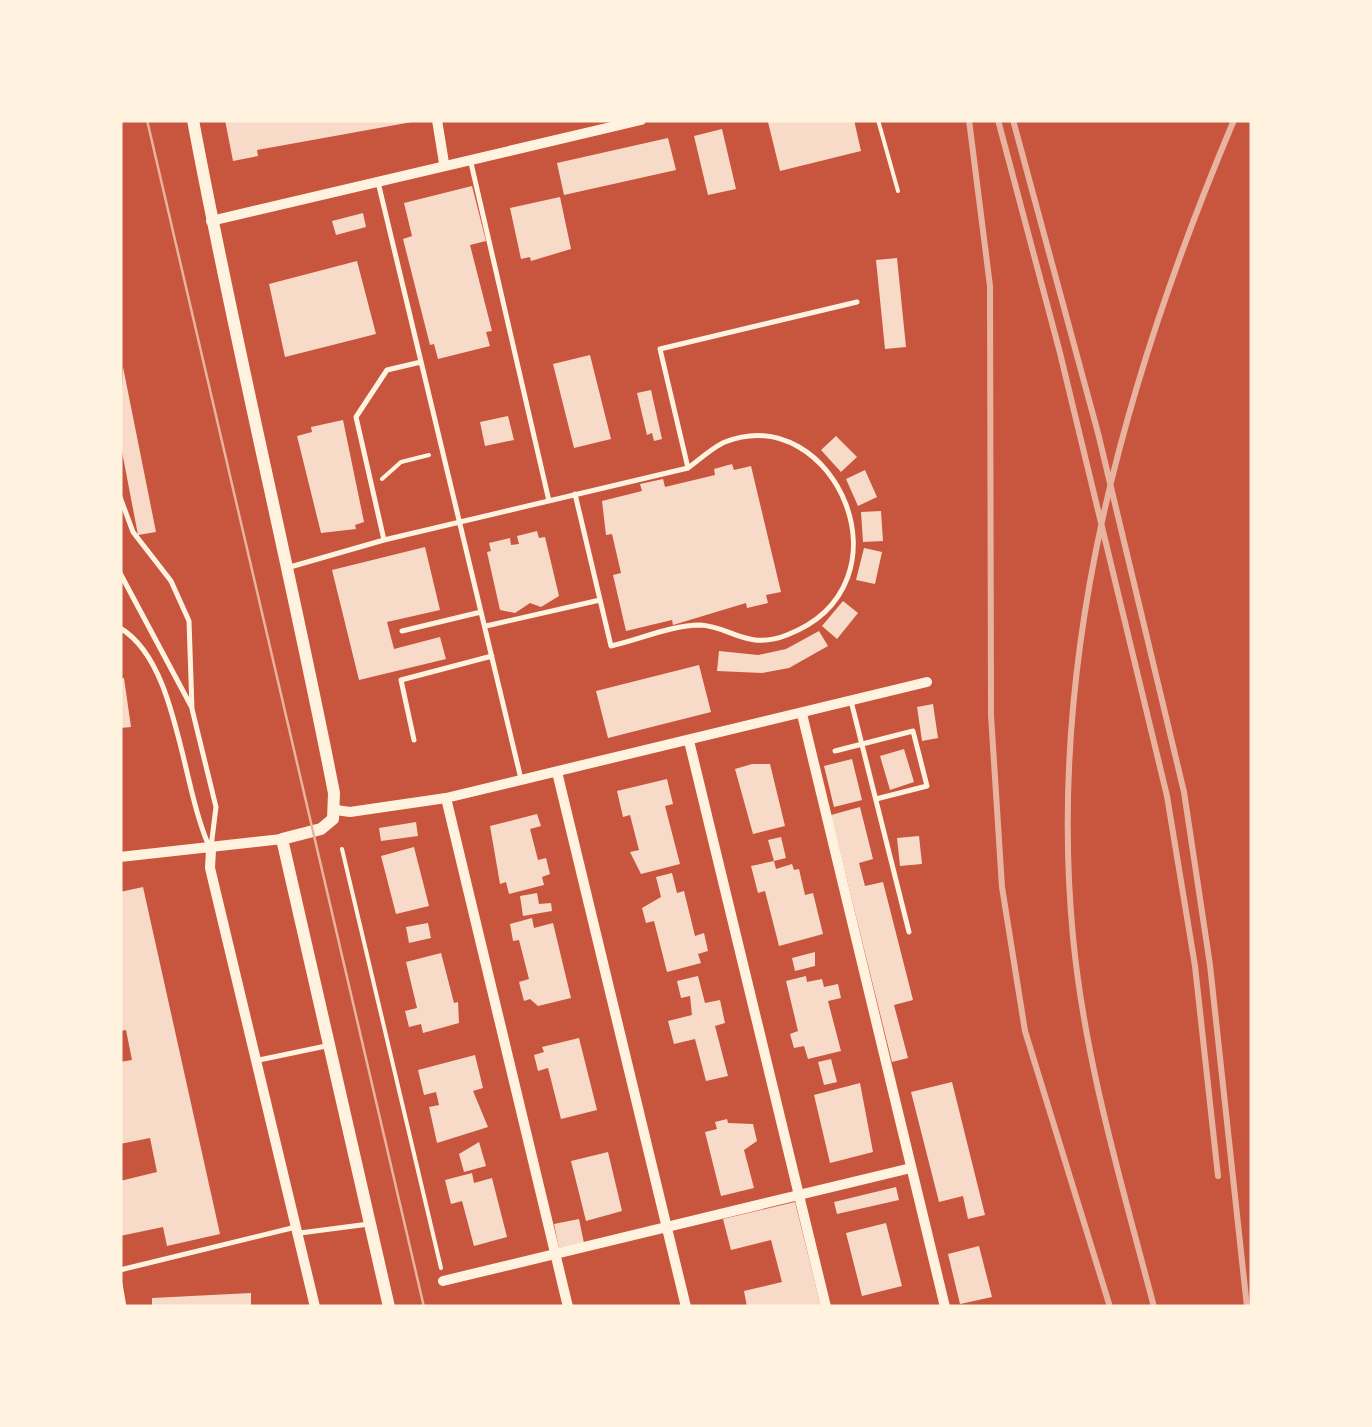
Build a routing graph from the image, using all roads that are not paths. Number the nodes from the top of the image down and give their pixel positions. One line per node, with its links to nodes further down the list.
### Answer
1 (193, 120): 7 (street)
2 (436, 120): 5 (street)
3 (641, 120): 4 (street)
4 (470, 158): 5 (street); 13 (lane)
5 (444, 163): 6 (street)
6 (378, 179): 7 (street); 9 (lane)
7 (211, 222): 16 (street)
8 (857, 302): 10 (lane)
9 (422, 361): 14 (lane); 15 (lane)
10 (688, 468): 11 (lane); 18 (lane)
11 (575, 494): 13 (lane); 18 (lane)
12 (120, 497): 26 (lane)
13 (550, 500): 14 (lane)
14 (460, 522): 15 (lane); 19 (lane)
15 (384, 540): 16 (lane)
16 (290, 567): 36 (street)
17 (120, 573): 26 (lane)
18 (600, 600): 20 (lane)
19 (482, 612): 20 (lane); 22 (lane)
20 (485, 627): 23 (lane)
21 (120, 628): 38 (lane)
22 (402, 631)
23 (492, 656): 28 (lane); 33 (lane)
24 (927, 682): 25 (street)
25 (851, 702): 27 (street); 30 (lane)
26 (192, 709): 38 (lane)
27 (802, 714): 29 (street); 43 (street)
28 (414, 740)
29 (689, 741): 32 (street); 44 (street)
30 (862, 744): 31 (lane); 35 (lane); 35 (lane)
31 (835, 751)
32 (557, 772): 33 (street); 46 (street)
33 (521, 780): 34 (street)
34 (446, 798): 36 (street); 48 (street)
35 (876, 799): 40 (lane)
36 (336, 810): 37 (street)
37 (282, 839): 38 (street); 41 (street)
38 (211, 850): 39 (street); 42 (street)
39 (120, 857)
40 (909, 932)
41 (329, 1045): 42 (lane); 45 (street)
42 (256, 1061): 47 (street)
43 (912, 1168): 44 (street); 58 (street)
44 (799, 1195): 46 (street); 57 (street)
45 (370, 1224): 47 (lane); 54 (street)
46 (667, 1226): 48 (street); 56 (street)
47 (296, 1230): 49 (lane); 53 (street)
48 (555, 1253): 50 (street); 55 (street)
49 (120, 1270)
50 (444, 1281)
51 (120, 1284): 52 (lane)
52 (124, 1307)
53 (315, 1307)
54 (389, 1307)
55 (568, 1307)
56 (686, 1307)
57 (826, 1307)
58 (945, 1307)

